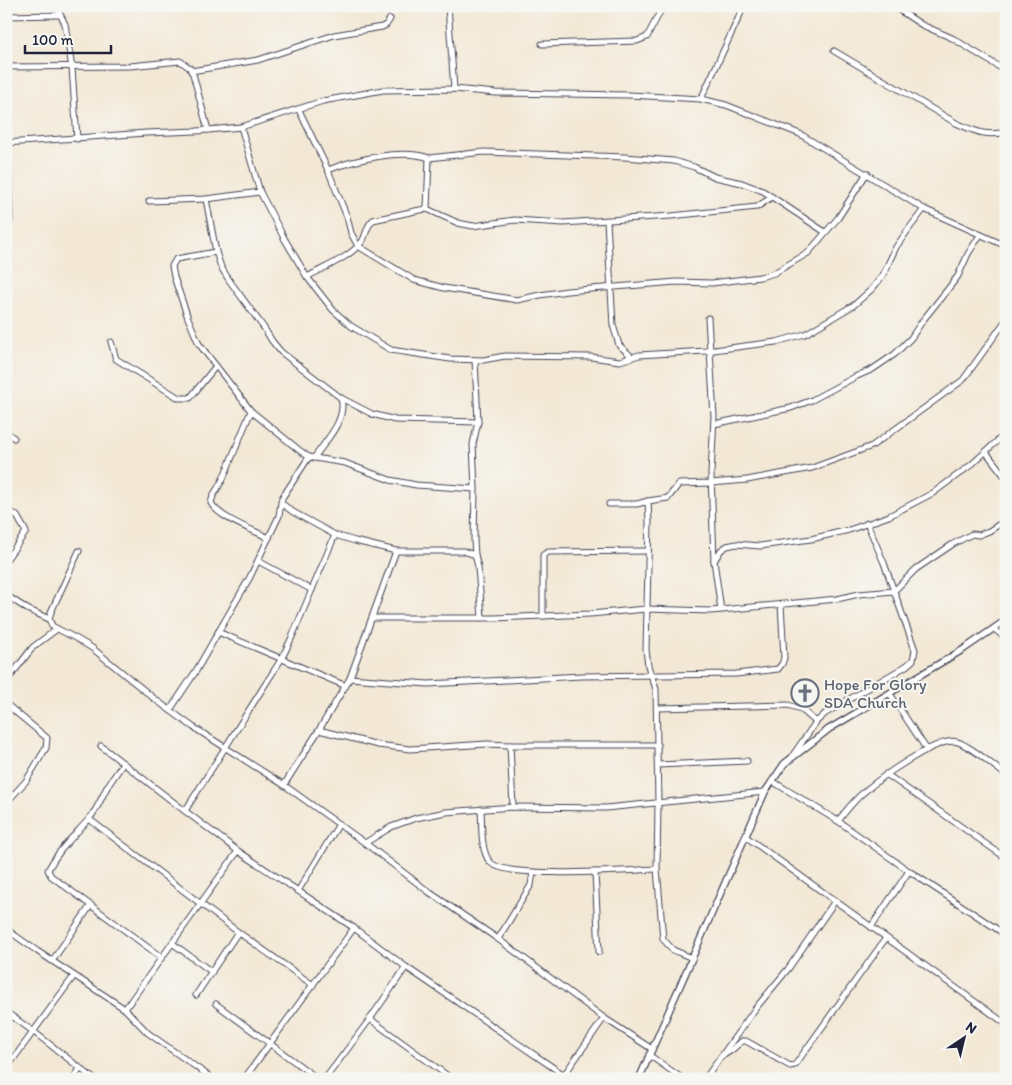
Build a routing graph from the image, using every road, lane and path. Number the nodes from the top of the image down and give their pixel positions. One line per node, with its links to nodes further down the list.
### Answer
1 (56, 6): 6 (street)
2 (448, 6): 15 (street)
3 (663, 6): 9 (street)
4 (744, 6): 16 (street)
5 (893, 6): 14 (street)
6 (59, 15): 7 (street); 12 (street)
7 (6, 16)
8 (390, 19): 13 (street)
9 (542, 44)
10 (834, 51): 20 (street)
11 (6, 67): 12 (street)
12 (72, 68): 13 (street); 21 (street)
13 (192, 71): 19 (street)
14 (1006, 71)
15 (454, 89): 16 (street); 17 (street)
16 (701, 99): 25 (street)
17 (299, 110): 18 (street); 24 (street)
18 (241, 127): 19 (street); 26 (street)
19 (208, 130): 21 (street)
20 (1006, 132)
21 (77, 139): 22 (street)
22 (7, 143): 30 (street)
23 (429, 158): 24 (street); 27 (street); 31 (street)
24 (328, 170): 37 (street)
25 (867, 173): 32 (street); 34 (street)
26 (260, 192): 28 (street); 40 (street)
27 (772, 197): 33 (street); 34 (street)
28 (206, 199): 29 (street); 39 (street)
29 (149, 201)
30 (8, 207): 36 (street)
31 (427, 209): 33 (street); 37 (street)
32 (924, 209): 35 (street); 45 (street)
33 (607, 221): 41 (street)
34 (826, 232): 41 (street)
35 (980, 235): 38 (street); 52 (street)
36 (6, 239)
37 (358, 246): 40 (street); 41 (street)
38 (1006, 246)
39 (216, 252): 48 (street); 49 (street)
40 (307, 277): 47 (street)
41 (611, 288): 46 (street)
42 (708, 318): 45 (street)
43 (1006, 320): 59 (street)
44 (111, 342): 48 (street)
45 (711, 351): 46 (street); 52 (street)
46 (631, 356): 47 (street)
47 (475, 360): 51 (street)
48 (216, 366): 50 (street)
49 (341, 398): 51 (street); 57 (street)
50 (251, 411): 57 (street); 68 (street)
51 (478, 422): 60 (street)
52 (714, 424): 59 (street)
53 (6, 432): 55 (street)
54 (1006, 433): 56 (street)
55 (14, 438)
56 (986, 452): 58 (street); 66 (street)
57 (311, 457): 60 (street); 62 (street)
58 (1006, 478)
59 (711, 483): 61 (street); 74 (street)
60 (476, 489): 72 (street)
61 (648, 501): 63 (street); 70 (street)
62 (281, 503): 67 (street); 68 (street)
63 (609, 504)
64 (6, 508): 73 (street)
65 (1006, 520): 77 (street)
66 (867, 523): 74 (street); 77 (street)
67 (335, 535): 71 (street); 76 (street)
68 (269, 538): 75 (street)
69 (79, 551): 85 (street)
70 (648, 551): 80 (street); 82 (street)
71 (396, 552): 72 (street); 83 (street)
72 (475, 555): 84 (street)
73 (6, 560)
74 (714, 561): 81 (street)
75 (258, 562): 76 (street); 89 (street)
76 (312, 590): 91 (street)
77 (894, 591): 79 (street); 100 (street)
78 (6, 595): 85 (street)
79 (780, 604): 81 (street); 92 (street)
80 (646, 609): 81 (street); 82 (street); 92 (street)
81 (720, 610)
82 (544, 616): 84 (street)
83 (372, 618): 84 (street); 93 (street)
84 (482, 618)
85 (49, 619): 87 (street)
86 (1006, 620): 88 (street)
87 (57, 629): 94 (street); 99 (street)
88 (994, 629): 90 (street); 96 (street)
89 (218, 632): 91 (street); 99 (street)
90 (1006, 638)
91 (282, 658): 95 (street); 105 (street)
92 (652, 676): 93 (street); 98 (street)
93 (350, 678): 95 (street)
94 (6, 682)
95 (346, 686): 101 (street)
96 (890, 694): 106 (street); 107 (street)
97 (6, 704): 116 (street)
98 (657, 708): 100 (street); 103 (street)
99 (170, 710): 105 (street)
100 (816, 722): 107 (street)
101 (320, 730): 102 (street); 114 (street)
102 (510, 745): 103 (street); 118 (street)
103 (658, 745): 110 (street)
104 (101, 746): 109 (street)
105 (227, 747): 114 (street); 120 (street)
106 (927, 750): 111 (street); 112 (street)
107 (792, 758): 113 (street)
108 (747, 761): 110 (street)
109 (123, 763): 120 (street); 121 (street)
110 (658, 765): 117 (street)
111 (886, 774): 122 (street); 127 (street)
112 (1006, 775)
113 (772, 781): 115 (street); 122 (street)
114 (284, 785): 123 (street)
115 (765, 792): 117 (street); 124 (street)
116 (6, 803)
117 (658, 803): 118 (street); 128 (street)
118 (513, 807): 119 (street)
119 (481, 809): 125 (street); 130 (street)
120 (185, 811): 126 (street)
121 (89, 819): 134 (street); 135 (street)
122 (838, 821): 129 (street)
123 (339, 824): 125 (street); 132 (street)
124 (745, 836): 133 (street); 146 (street)
125 (365, 843): 142 (street)
126 (238, 851): 132 (street); 134 (street)
127 (1006, 858)
128 (658, 869): 131 (street); 146 (street)
129 (909, 871): 138 (street); 140 (street)
130 (534, 872): 131 (street); 142 (street)
131 (595, 872): 144 (street)
132 (298, 891): 137 (street)
133 (835, 901): 138 (street); 162 (street)
134 (200, 903): 139 (street); 143 (street)
135 (91, 905): 145 (street); 147 (street)
136 (6, 928): 147 (street)
137 (354, 928): 148 (street); 151 (street)
138 (871, 928): 141 (street)
139 (238, 932): 149 (street); 151 (street)
140 (1006, 935)
141 (886, 938): 158 (street); 162 (street)
142 (498, 939): 156 (street)
143 (172, 943): 145 (street); 149 (street)
144 (599, 952)
145 (162, 957): 154 (street)
146 (692, 958): 161 (street)
147 (52, 961): 150 (street)
148 (406, 967): 157 (street); 165 (street)
149 (212, 972): 152 (street)
150 (74, 976): 154 (street); 159 (street)
151 (312, 984): 160 (street)
152 (196, 995)
153 (216, 1004): 160 (street)
154 (124, 1009): 169 (street)
155 (6, 1012): 159 (street)
156 (604, 1018): 161 (street); 165 (street)
157 (370, 1019): 166 (street); 173 (street)
158 (1006, 1024)
159 (34, 1032): 163 (street); 164 (street)
160 (271, 1043): 170 (street); 171 (street)
161 (650, 1052): 176 (street); 177 (street)
162 (724, 1055): 178 (street)
163 (6, 1069)
164 (80, 1069): 167 (street); 168 (street)
165 (562, 1074): 174 (street); 175 (street)
166 (326, 1077): 172 (street)
167 (73, 1079)
168 (94, 1079)
169 (213, 1079)
170 (244, 1079)
171 (318, 1079)
172 (334, 1079)
173 (452, 1079)
174 (556, 1079)
175 (569, 1079)
176 (639, 1079)
177 (683, 1079)
178 (705, 1079)

